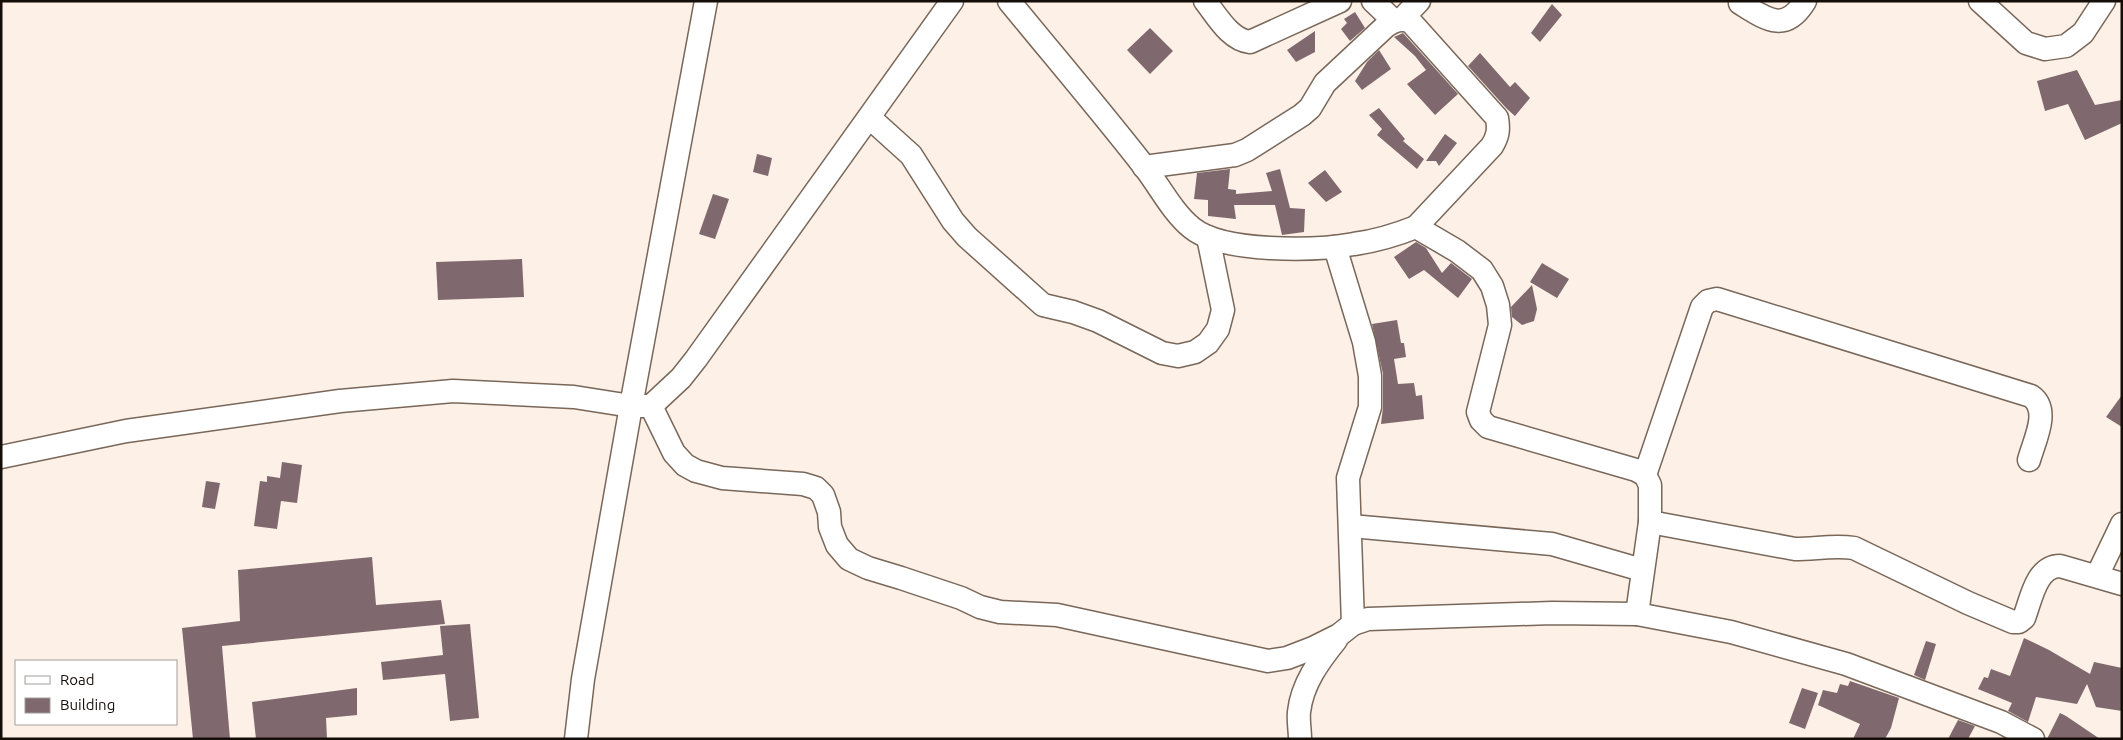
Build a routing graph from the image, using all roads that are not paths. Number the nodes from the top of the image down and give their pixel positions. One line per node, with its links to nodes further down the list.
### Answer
1 (706, 1): 18 (street)
2 (952, 1): 13 (street)
3 (1009, 1): 14 (street)
4 (1205, 1): 5 (street)
5 (1340, 1)
6 (1373, 1): 12 (street)
7 (1419, 1): 12 (street)
8 (1805, 1): 11 (street)
9 (1980, 1): 10 (street)
10 (2104, 1)
11 (1740, 3)
12 (1398, 20): 14 (street); 15 (street)
13 (870, 118): 16 (street); 18 (street)
14 (1144, 167): 16 (street)
15 (1416, 227): 17 (street); 21 (street)
16 (1208, 237): 17 (street)
17 (1335, 247): 24 (street)
18 (641, 406): 19 (street); 29 (street); 30 (street)
19 (1, 457)
20 (2029, 460): 21 (street)
21 (1645, 475): 22 (street)
22 (1650, 522): 25 (street); 26 (street)
23 (2122, 524): 26 (street)
24 (1351, 526): 25 (street); 29 (street)
25 (1642, 570): 28 (street)
26 (2097, 576): 27 (street)
27 (2122, 584)
28 (1637, 614): 29 (street); 32 (street)
29 (1346, 630): 31 (street)
30 (576, 739)
31 (1300, 739)
32 (2033, 739)

